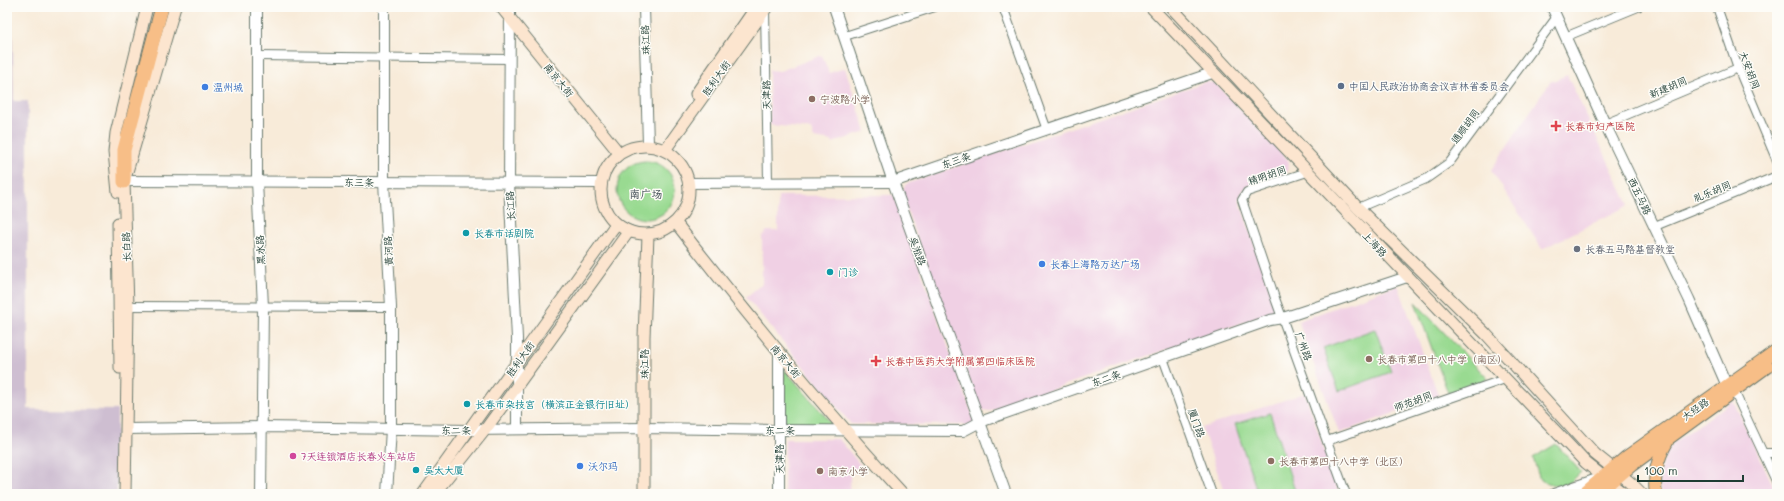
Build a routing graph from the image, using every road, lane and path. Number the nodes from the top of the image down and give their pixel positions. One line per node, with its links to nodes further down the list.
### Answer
1 (147, 7): 34 (main road, 长白路)
2 (162, 7): 34 (highway)
3 (175, 7): 34 (main road, 长白路)
4 (257, 7): 21 (street, 黑水路)
5 (384, 7): 22 (street, 黄河路)
6 (501, 7): 17 (main road, 南京大街)
7 (644, 7): 28 (street, 珠江路)
8 (834, 7): 19 (street, 吴淞路)
9 (936, 7): 19 (street)
10 (1003, 7): 27 (street)
11 (1151, 7): 25 (main road, 上海路)
12 (1171, 7): 43 (main road, 上海路)
13 (1552, 7): 18 (street, 西五马路)
14 (1638, 7): 20 (street)
15 (1717, 7): 24 (street, 大安胡同)
16 (763, 8): 29 (main road, 胜利大街); 38 (street, 天津路)
17 (510, 13): 23 (street, 长江路); 30 (main road, 南京大街)
18 (1556, 18): 20 (street, 西五马路); 43 (street, 通顺胡同)
19 (845, 36): 39 (street, 吴淞路)
20 (1565, 37): 26 (street, 西五马路)
21 (257, 56): 22 (street); 35 (street, 黑水路)
22 (384, 58): 23 (street); 36 (street, 黄河路)
23 (509, 59): 37 (street, 长江路)
24 (1738, 68): 26 (street, 新建胡同); 31 (street, 大安胡同)
25 (1212, 73): 27 (street, 东三条); 32 (main road, 上海路)
26 (1605, 124): 46 (street, 西五马路)
27 (1047, 130): 39 (street, 东三条)
28 (648, 144): 29 (main road); 30 (main road)
29 (663, 148): 41 (main road)
30 (618, 153): 40 (main road)
31 (1777, 161)
32 (1307, 172): 42 (street, 精明胡同); 49 (main road, 上海路)
33 (1777, 176): 46 (street, 礼乐胡同)
34 (121, 181): 35 (street, 东三条); 50 (main road, 长白路); 79 (main road, 长白路)
35 (257, 181): 36 (street, 东三条); 51 (street, 黑水路)
36 (384, 182): 37 (street, 东三条); 52 (street, 黄河路)
37 (509, 182): 40 (street, 东三条); 58 (street, 长江路)
38 (768, 182): 39 (street, 东三条); 41 (street, 东三条)
39 (893, 182): 62 (street, 吴淞路)
40 (600, 183): 45 (main road)
41 (688, 183): 44 (main road)
42 (1243, 205): 53 (street, 广州路)
43 (1358, 208): 76 (main road, 上海路)
44 (676, 223): 48 (main road); 55 (main road, 南京大街)
45 (616, 224): 47 (main road); 58 (main road, 胜利大街)
46 (1655, 226): 61 (street, 西五马路)
47 (629, 232): 48 (main road); 60 (main road, 胜利大街)
48 (648, 235): 64 (main road, 珠江路)
49 (1406, 277): 53 (street, 东二条); 59 (main road, 上海路)
50 (128, 306): 51 (street); 65 (main road, 长白路)
51 (263, 307): 52 (street); 63 (street, 黑水路)
52 (391, 307): 66 (street, 黄河路)
53 (1283, 318): 56 (street, 东二条); 73 (street, 广州路)
54 (1777, 350): 61 (main road, 大经路)
55 (779, 352): 70 (street, 天津路); 71 (main road, 南京大街)
56 (1163, 358): 62 (street, 东二条); 88 (street, 厦门路)
57 (1777, 360): 61 (main road, 大经路)
58 (517, 363): 60 (street, 长江路); 67 (main road, 胜利大街)
59 (1505, 379): 73 (street, 师范胡同); 76 (main road, 上海路)
60 (517, 385): 68 (main road, 胜利大街); 69 (street, 长江路)
61 (1730, 388): 72 (main road, 大经路); 74 (street); 76 (main road, 大经路)
62 (980, 422): 71 (street, 东二条); 87 (street, 吴淞路)
63 (262, 428): 65 (street, 东二条); 66 (street, 东二条); 81 (street, 黑水路)
64 (644, 428): 69 (street, 东二条); 70 (street, 东二条); 85 (main road, 珠江路)
65 (126, 429): 80 (main road, 长白路)
66 (391, 429): 67 (street, 东二条); 82 (street, 黄河路)
67 (470, 430): 68 (street, 东二条); 83 (main road, 胜利大街)
68 (485, 430): 69 (street, 东二条); 84 (main road, 胜利大街)
69 (516, 430)
70 (779, 430): 71 (street, 东二条); 86 (street, 天津路)
71 (844, 431): 78 (main road, 南京大街)
72 (1669, 438): 76 (main road, 大经路); 95 (main road)
73 (1327, 441): 89 (street, 广州路)
74 (1763, 453): 75 (street); 77 (street)
75 (1777, 453)
76 (1612, 479): 90 (street); 91 (main road); 92 (main road); 93 (main road); 94 (main road)
77 (1777, 483)
78 (901, 493)
79 (121, 494)
80 (125, 494)
81 (261, 494)
82 (387, 494)
83 (423, 494)
84 (434, 494)
85 (644, 494)
86 (779, 494)
87 (1006, 494)
88 (1212, 494)
89 (1346, 494)
90 (1554, 494)
91 (1583, 494)
92 (1598, 494)
93 (1625, 494)
94 (1642, 494)
95 (1656, 494)

